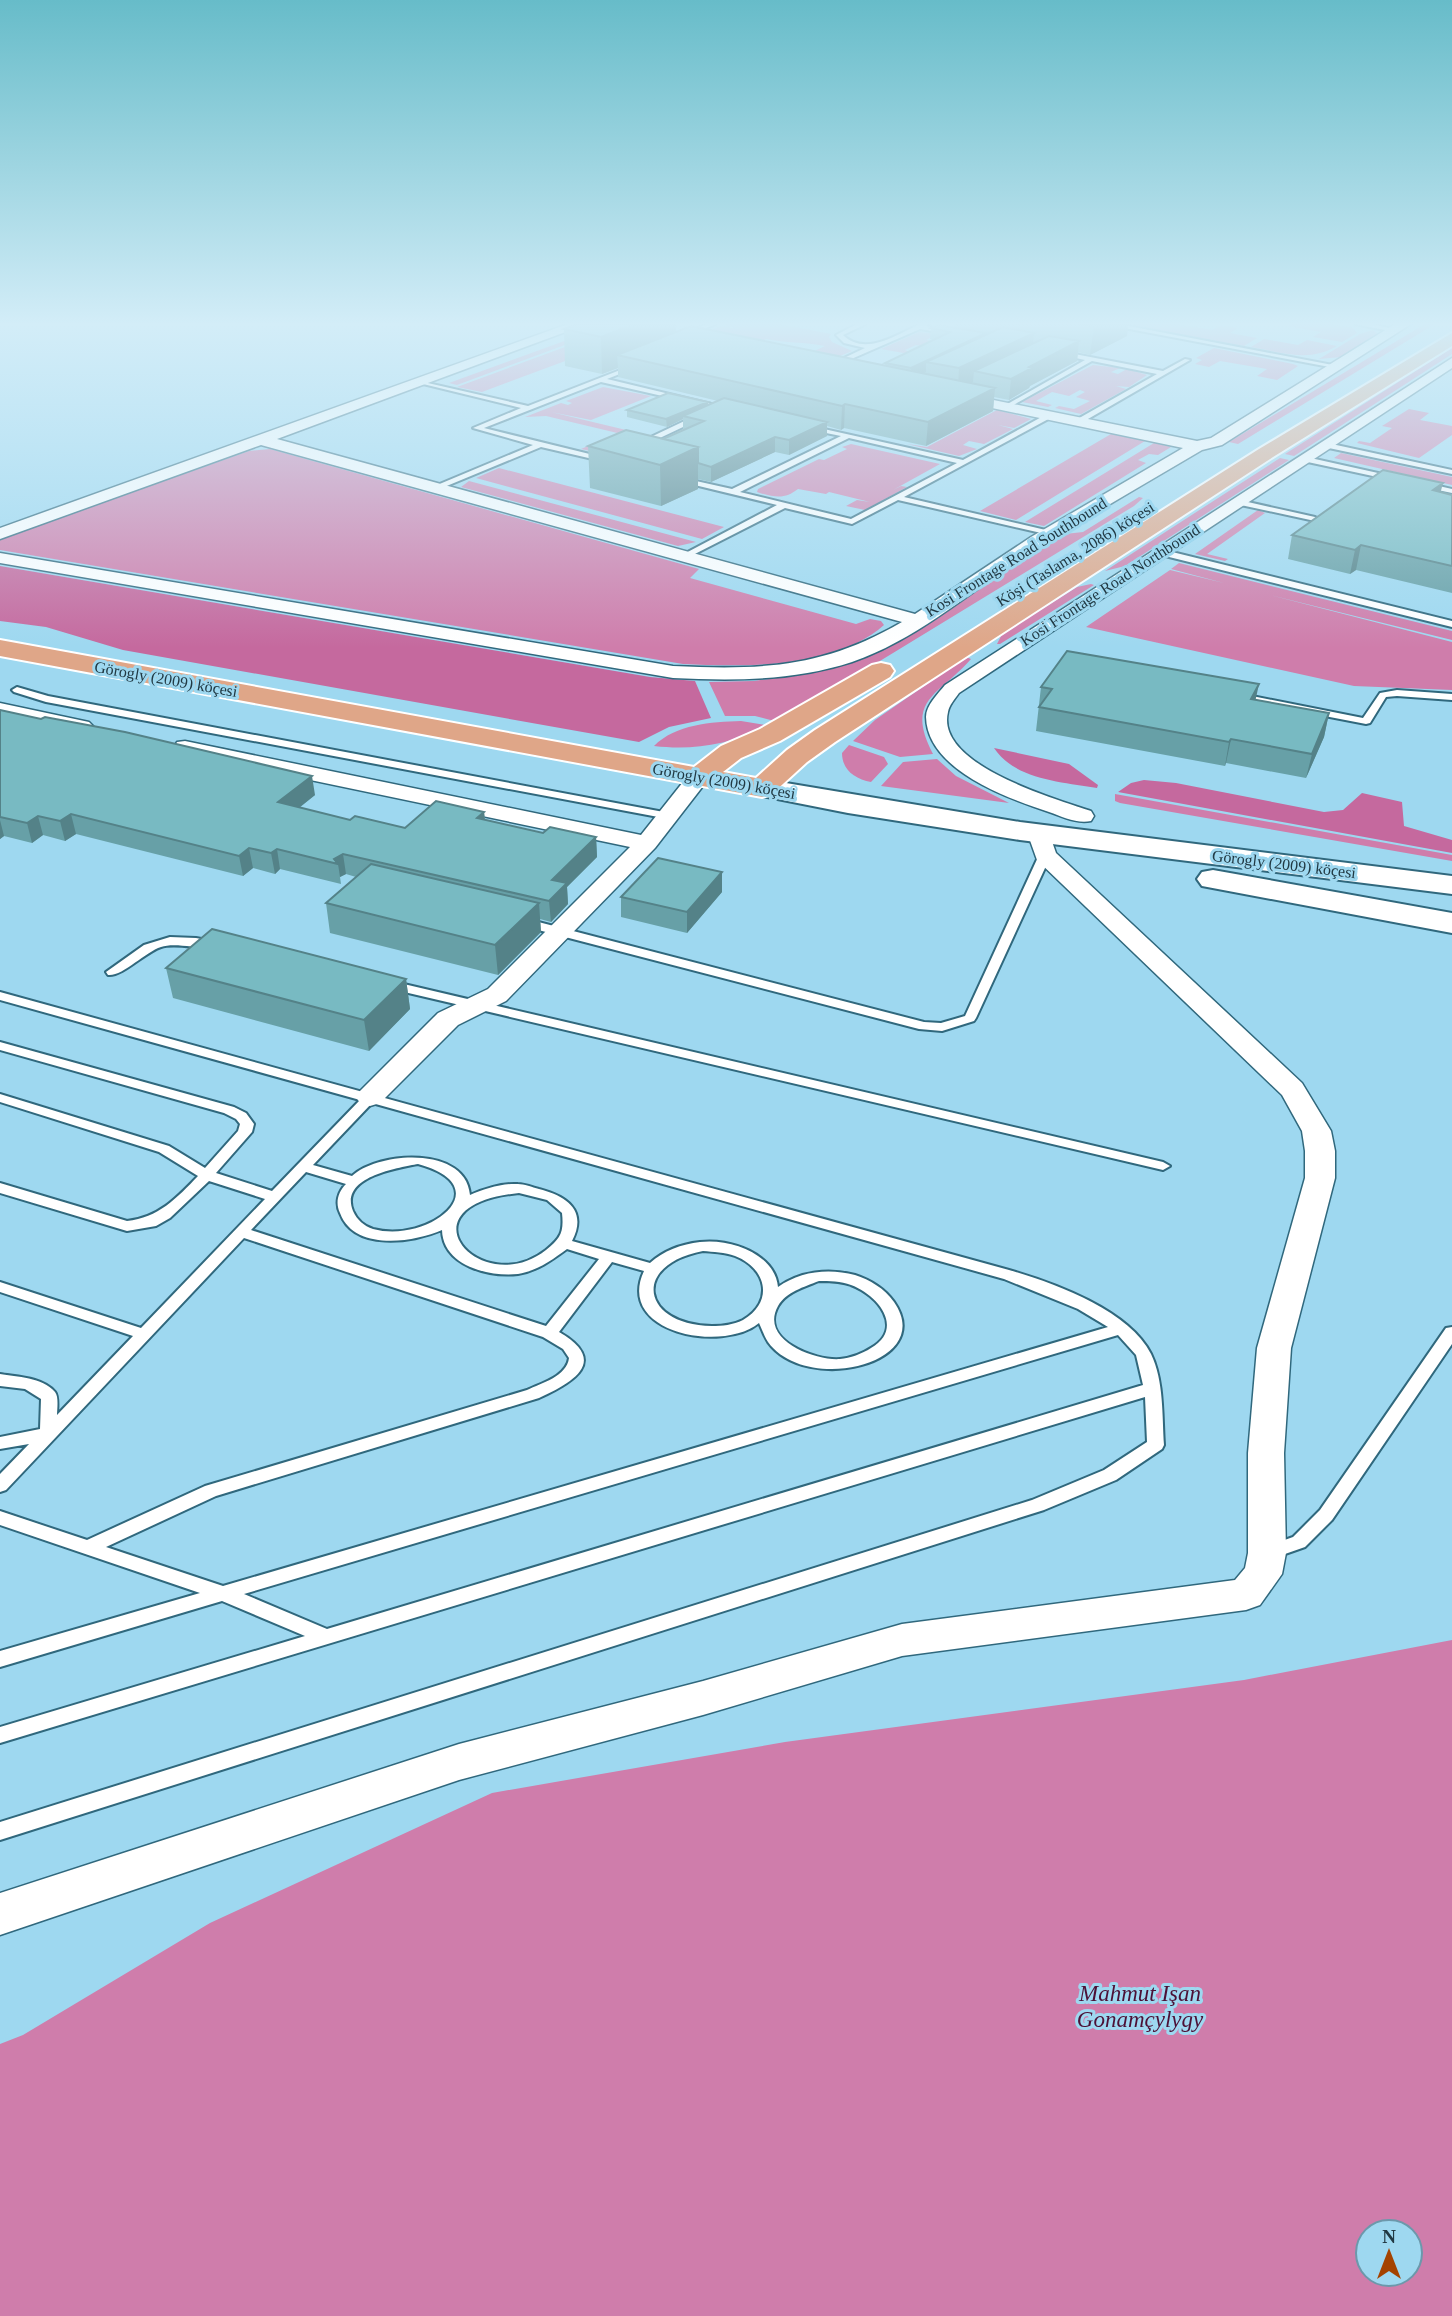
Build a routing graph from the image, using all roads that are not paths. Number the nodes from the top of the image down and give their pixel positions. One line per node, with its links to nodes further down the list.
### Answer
1 (278, 432): 12 (street)
2 (493, 432): 13 (lane)
3 (667, 432): 16 (lane)
4 (830, 432): 11 (lane)
5 (1020, 432): 19 (lane)
6 (1131, 432): 15 (street)
7 (1232, 432): 15 (street, Kosi Frontage Road Southbound)
8 (1272, 432): 46 (main road, Köşi (Taslama, 2086) köçesi)
9 (1300, 432): 35 (main road, Köşi (Taslama, 2086) köçesi)
10 (1346, 432): 14 (street, Kosi Frontage Road Northbound)
11 (848, 436): 19 (lane); 24 (lane)
12 (258, 439): 22 (street); 30 (street)
13 (541, 444): 17 (lane); 22 (lane)
14 (1327, 445): 18 (street, Kosi Frontage Road Northbound); 20 (lane)
15 (1197, 446): 29 (street, Kosi Frontage Road Southbound)
16 (627, 449)
17 (616, 459)
18 (1306, 459): 23 (lane); 26 (street, Kosi Frontage Road Northbound)
19 (963, 462): 25 (lane)
20 (1452, 472)
21 (668, 476): 24 (lane)
22 (434, 488): 32 (street)
23 (1452, 491)
24 (733, 492): 27 (lane)
25 (898, 498): 27 (lane); 29 (lane)
26 (1239, 502): 28 (lane); 31 (street, Kosi Frontage Road Northbound)
27 (784, 505): 32 (lane)
28 (1315, 519)
29 (1048, 533): 36 (street, Kosi Frontage Road Southbound)
30 (0, 534)
31 (1160, 552): 34 (street, Kosi Frontage Road Northbound); 37 (lane)
32 (684, 556): 36 (street)
33 (0, 558): 36 (street, Kosi Frontage Road Southbound)
34 (1124, 575): 35 (main road); 41 (street, Kosi Frontage Road Northbound)
35 (1075, 576): 39 (main road, Köşi (Taslama, 2086) köçesi)
36 (915, 620)
37 (1452, 624)
38 (0, 631): 46 (main road, Görogly (2009) köçesi)
39 (978, 638): 41 (main road); 47 (main road, Köşi (Taslama, 2086) köçesi)
40 (0, 649): 46 (main road, Görogly (2009) köçesi)
41 (988, 664): 49 (street, Kosi Frontage Road Northbound)
42 (17, 690): 48 (lane)
43 (1224, 694): 44 (lane)
44 (1452, 697)
45 (0, 709): 51 (street)
46 (710, 768): 47 (main road, Görogly (2009) köçesi); 48 (street)
47 (771, 779): 49 (main road, Görogly (2009) köçesi); 50 (main road, Görogly (2009) köçesi)
48 (669, 816): 51 (street)
49 (1083, 816): 53 (main road, Görogly (2009) köçesi)
50 (1042, 843): 52 (main road, Görogly (2009) köçesi); 57 (lane); 90 (street)
51 (647, 844): 57 (street)
52 (1119, 844): 54 (main road, Görogly (2009) köçesi); 56 (main road)
53 (1452, 865)
54 (1452, 885)
55 (507, 918): 57 (lane)
56 (1452, 923)
57 (561, 931): 62 (street)
58 (232, 949): 59 (lane)
59 (112, 972)
60 (381, 982): 62 (lane)
61 (0, 996): 64 (lane)
62 (476, 1004): 64 (street); 66 (lane)
63 (0, 1046): 68 (lane)
64 (370, 1097): 67 (lane); 79 (lane)
65 (0, 1098): 68 (lane)
66 (1163, 1166)
67 (303, 1167): 69 (lane); 71 (lane)
68 (206, 1175): 70 (lane); 71 (lane)
69 (353, 1181): 72 (lane); 72 (lane)
70 (0, 1188)
71 (275, 1197): 73 (lane)
72 (455, 1214): 74 (lane); 74 (lane)
73 (242, 1232): 81 (lane); 82 (lane)
74 (566, 1244): 75 (lane)
75 (610, 1256): 76 (lane); 82 (lane)
76 (653, 1269): 78 (lane); 78 (lane)
77 (0, 1287): 81 (lane)
78 (771, 1302): 78 (lane)
79 (1123, 1328): 84 (lane); 91 (lane)
80 (1452, 1332): 90 (lane)
81 (144, 1334): 85 (lane)
82 (549, 1334): 89 (lane)
83 (0, 1380): 85 (lane)
84 (1151, 1389): 92 (lane); 95 (lane)
85 (48, 1434): 86 (lane); 87 (lane)
86 (0, 1443)
87 (0, 1485)
88 (0, 1518): 89 (lane)
89 (89, 1547): 91 (lane)
90 (1267, 1553): 96 (street)
91 (220, 1592): 92 (lane); 93 (lane)
92 (325, 1636): 94 (lane)
93 (0, 1659)
94 (0, 1735)
95 (0, 1831)
96 (0, 1914)

